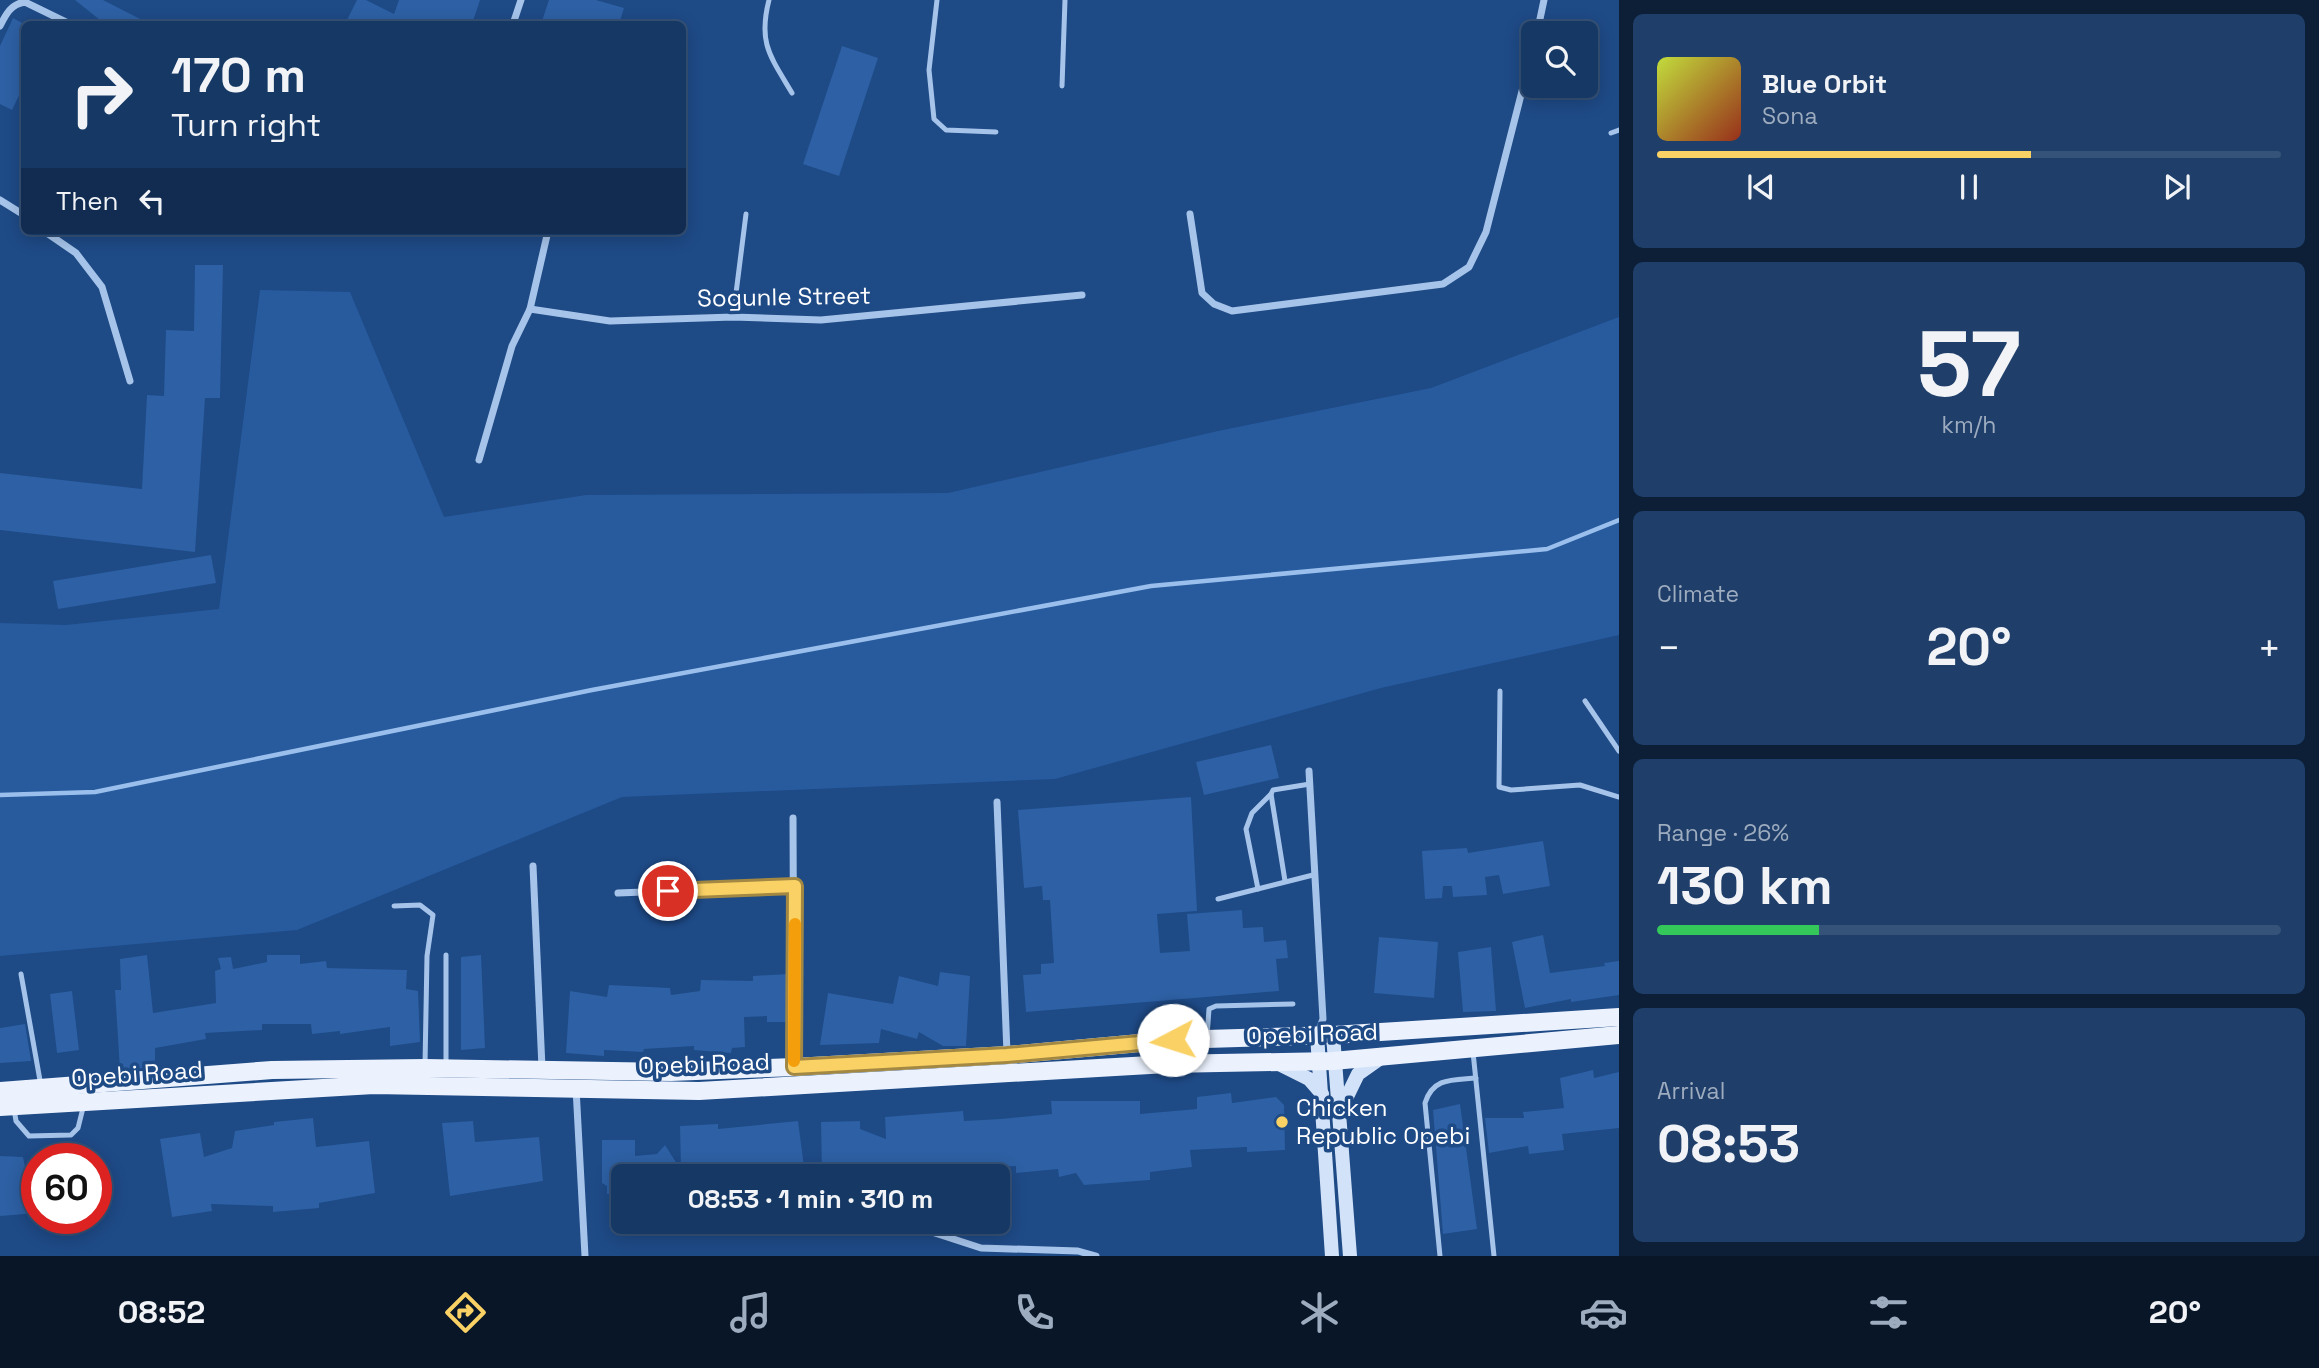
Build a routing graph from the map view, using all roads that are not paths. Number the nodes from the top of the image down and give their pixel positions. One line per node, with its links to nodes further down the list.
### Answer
1 (521, 0): 7 (street)
2 (769, 0): 11 (lane)
3 (937, 0): 14 (lane)
4 (1065, 0): 10 (lane)
5 (1544, 0): 8 (street)
6 (64, 21): 9 (street)
7 (514, 21)
8 (1540, 21)
9 (0, 26)
10 (1062, 86)
11 (792, 93)
12 (1521, 95): 19 (street)
13 (1619, 130): 15 (lane)
14 (996, 132)
15 (1611, 133)
16 (0, 200): 17 (street)
17 (21, 213)
18 (746, 214): 24 (lane)
19 (1190, 214)
20 (50, 235): 25 (street)
21 (547, 235): 23 (street)
22 (1082, 295): 24 (street, Sogunle Street)
23 (530, 309): 24 (street, Sogunle Street); 26 (street)
24 (733, 317)
25 (130, 381)
26 (480, 460)
27 (1500, 691): 33 (lane)
28 (1585, 701): 29 (lane)
29 (1619, 751)
30 (1310, 771): 31 (street)
31 (1310, 784): 32 (lane); 37 (street)
32 (1271, 794): 38 (lane); 40 (lane)
33 (1619, 797)
34 (997, 802): 52 (street)
35 (793, 818): 39 (street)
36 (533, 866): 59 (street)
37 (1313, 875): 38 (lane); 48 (street)
38 (1285, 881): 40 (lane)
39 (795, 886): 41 (street); 56 (street)
40 (1258, 889): 42 (lane)
41 (618, 893)
42 (1218, 899)
43 (394, 906): 57 (lane)
44 (446, 955): 58 (lane)
45 (21, 974): 62 (lane)
46 (1293, 1004): 50 (lane)
47 (1619, 1017): 48 (main road, Opebi Road)
48 (1324, 1029): 50 (main road, Opebi Road); 55 (main road)
49 (1619, 1035): 51 (main road, Opebi Road)
50 (1206, 1039): 52 (main road, Opebi Road)
51 (1473, 1048): 53 (main road, Opebi Road); 61 (lane)
52 (1007, 1055): 56 (main road, Opebi Road)
53 (1382, 1056): 55 (main road, Opebi Road); 68 (main road)
54 (1272, 1061): 55 (main road, Opebi Road); 63 (main road, Opebi Road); 65 (main road)
55 (1326, 1061): 65 (main road); 68 (main road)
56 (794, 1067): 60 (main road, Opebi Road)
57 (425, 1068): 58 (main road, Opebi Road); 62 (main road, Opebi Road)
58 (446, 1068): 59 (main road, Opebi Road)
59 (542, 1069): 60 (main road, Opebi Road)
60 (577, 1070): 63 (street)
61 (1476, 1078): 74 (lane); 75 (lane)
62 (41, 1089): 64 (main road, Opebi Road)
63 (576, 1089): 66 (main road, Opebi Road); 70 (street)
64 (0, 1091)
65 (1323, 1095): 72 (main road)
66 (84, 1102): 67 (main road, Opebi Road); 67 (lane)
67 (6, 1107)
68 (1340, 1112): 73 (main road)
69 (938, 1234): 71 (street)
70 (585, 1256)
71 (1096, 1256)
72 (1332, 1256)
73 (1350, 1256)
74 (1440, 1256)
75 (1494, 1256)

